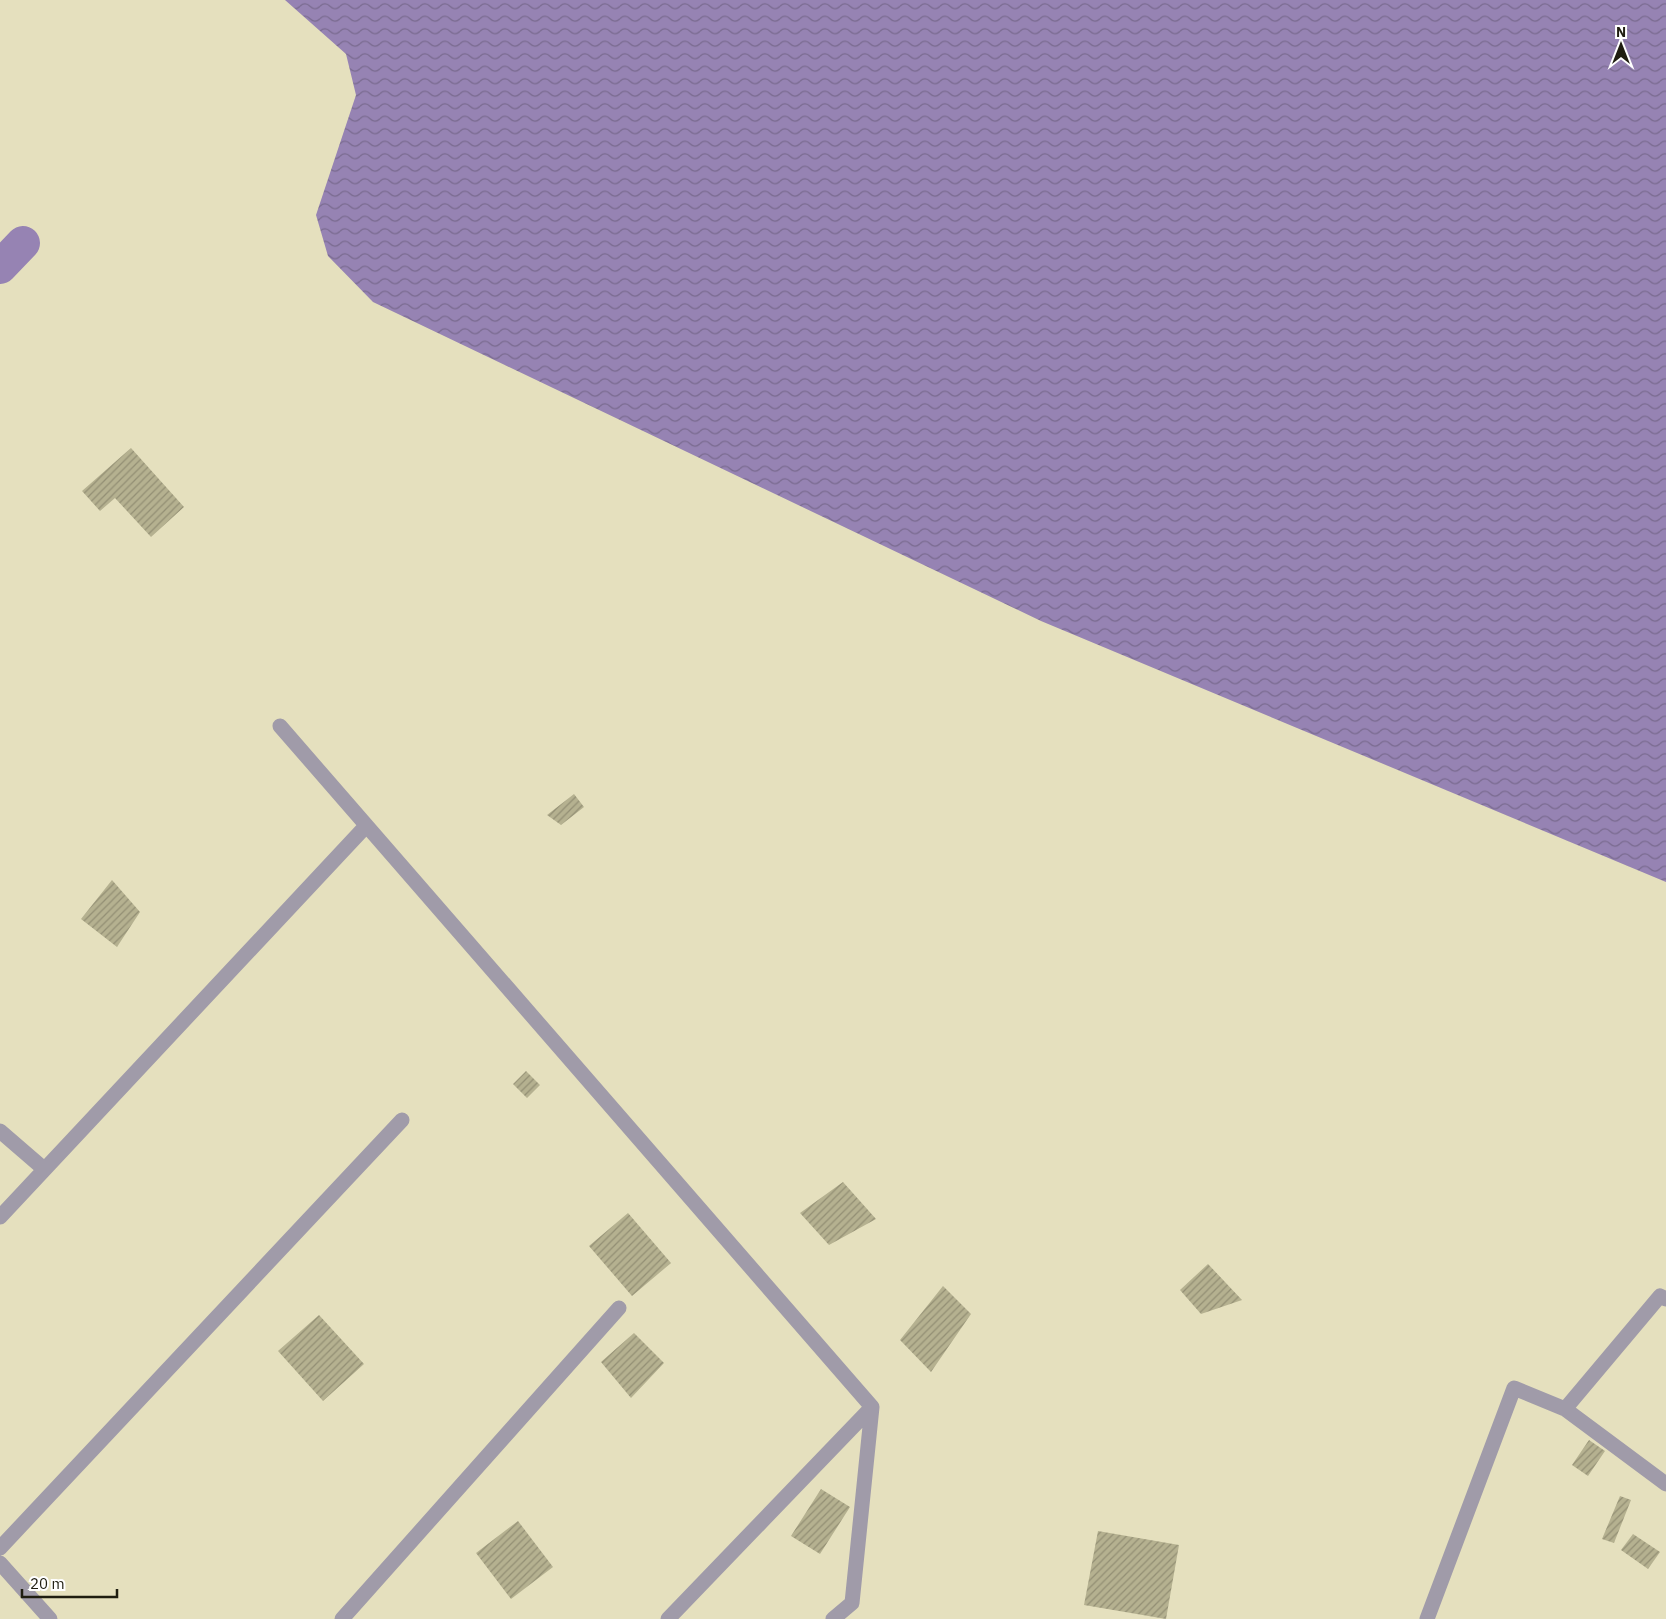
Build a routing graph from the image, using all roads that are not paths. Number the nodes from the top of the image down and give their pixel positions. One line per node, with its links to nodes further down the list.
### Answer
1 (280, 726): 2 (street)
2 (366, 826): 5 (street); 9 (street)
3 (402, 1120): 12 (street)
4 (0, 1131): 5 (street)
5 (44, 1169): 6 (street)
6 (0, 1216)
7 (1666, 1299): 10 (street)
8 (619, 1308): 15 (street)
9 (872, 1407): 16 (street); 17 (street)
10 (1565, 1409): 11 (street); 18 (street)
11 (1666, 1484)
12 (0, 1548)
13 (0, 1564): 14 (street)
14 (50, 1619)
15 (342, 1619)
16 (668, 1619)
17 (833, 1619)
18 (1427, 1619)

